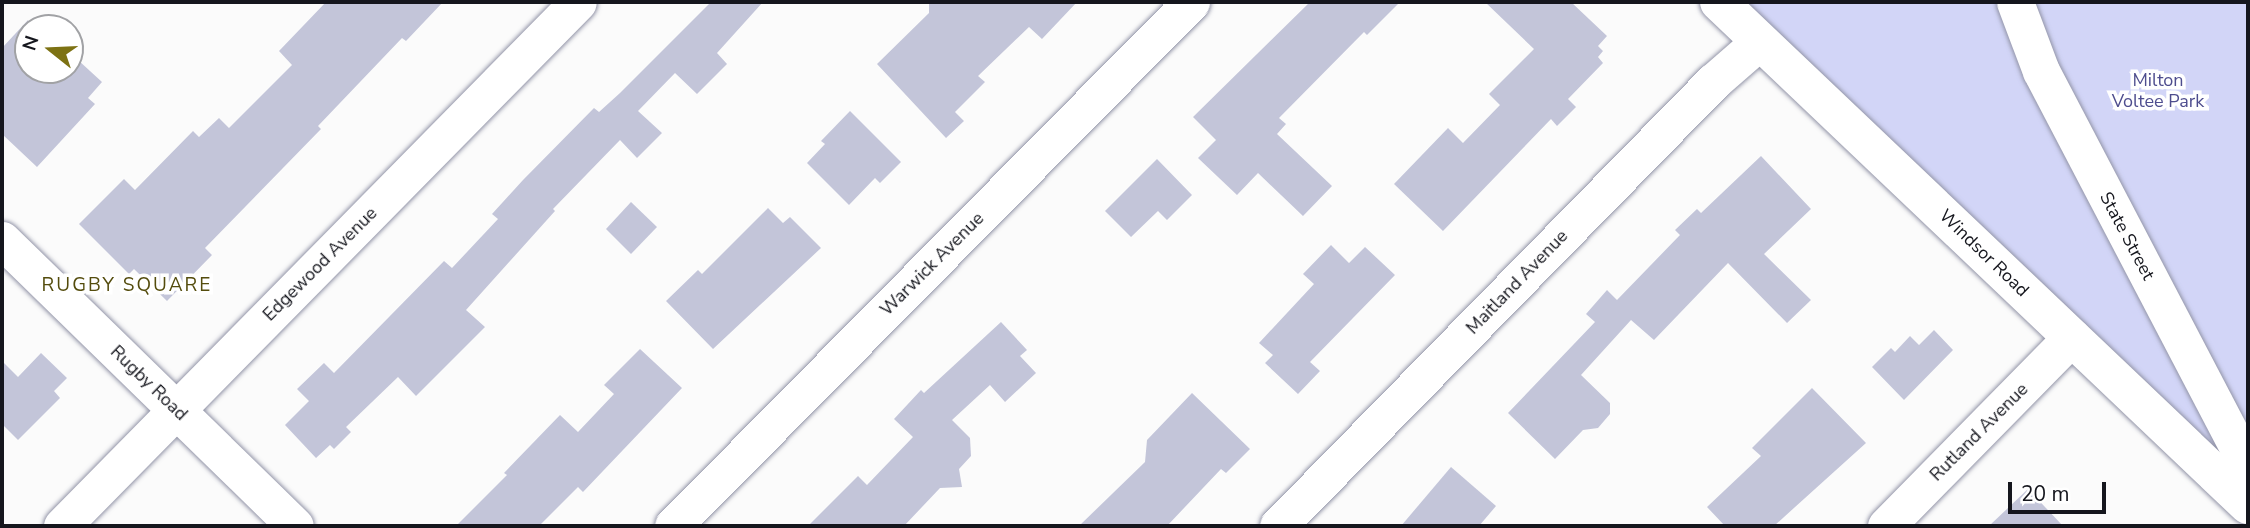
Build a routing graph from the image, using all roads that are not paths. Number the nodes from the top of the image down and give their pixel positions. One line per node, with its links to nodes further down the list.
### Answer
1 (578, 2): 8 (street, Edgewood Avenue)
2 (1191, 2): 13 (street, Warwick Avenue)
3 (1719, 2): 5 (street, Windsor Road)
4 (2015, 2): 9 (street, State Street)
5 (1760, 41): 7 (street, Windsor Road); 14 (street, Maitland Avenue)
6 (2, 240): 8 (street, Rugby Road)
7 (2072, 337): 10 (street, Windsor Road); 15 (street, Rutland Avenue)
8 (176, 410): 11 (street, Edgewood Avenue); 12 (street, Rugby Road)
9 (2248, 467)
10 (2248, 505)
11 (62, 526)
12 (295, 526)
13 (673, 526)
14 (1278, 526)
15 (1886, 526)

